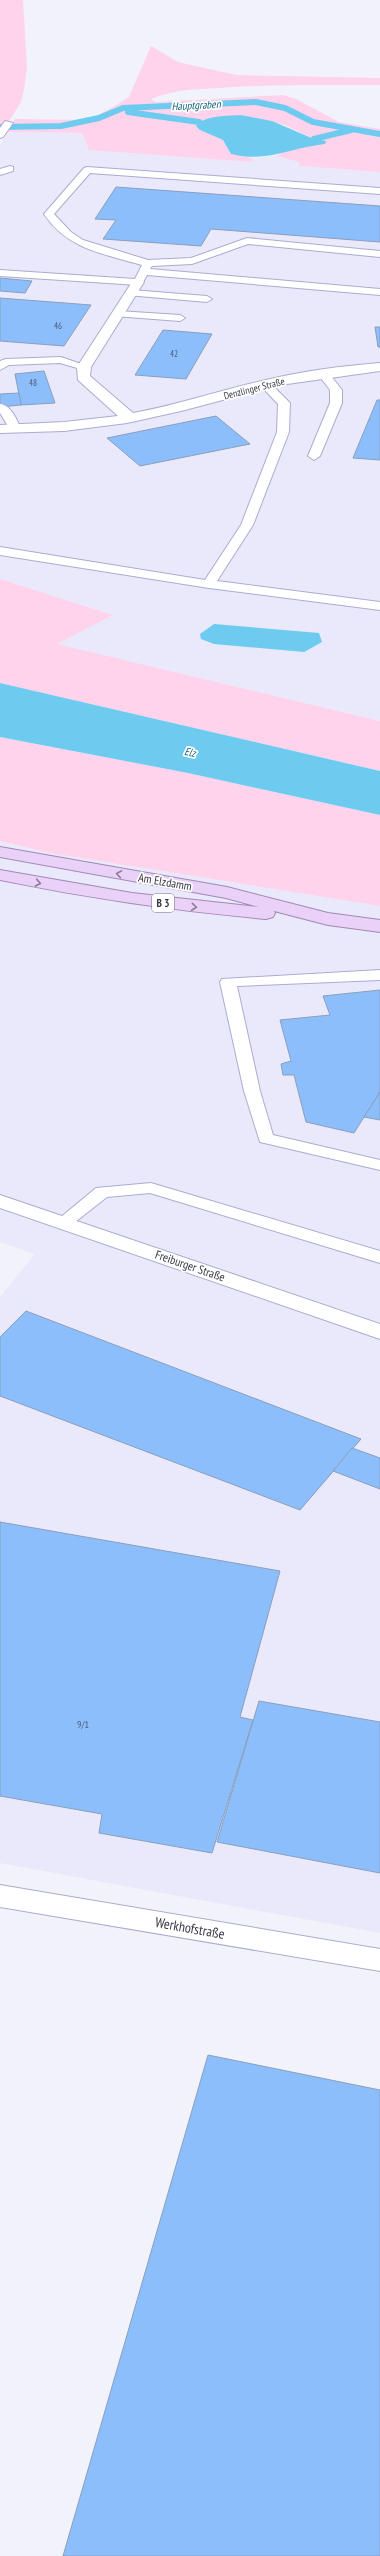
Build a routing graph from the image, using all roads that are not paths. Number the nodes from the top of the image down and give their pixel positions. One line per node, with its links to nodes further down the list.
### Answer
1 (8, 123): 2 (lane)
2 (0, 135)
3 (10, 169): 4 (lane)
4 (0, 172)
5 (380, 191): 8 (lane)
6 (380, 254): 8 (lane)
7 (0, 273): 8 (lane)
8 (140, 277): 9 (lane); 10 (lane); 11 (street)
9 (380, 292)
10 (207, 299)
11 (118, 314): 12 (lane); 15 (street)
12 (180, 318)
13 (380, 366): 16 (street, Denzlinger Straße)
14 (0, 367): 15 (lane)
15 (84, 367): 19 (street)
16 (324, 373): 17 (street, Denzlinger Straße); 22 (lane)
17 (265, 384): 19 (street, Denzlinger Straße); 24 (lane)
18 (1, 407): 21 (lane)
19 (130, 418): 21 (street, Denzlinger Straße)
20 (0, 429): 21 (street, Denzlinger Straße)
21 (14, 429)
22 (314, 456)
23 (0, 551): 24 (lane)
24 (209, 584): 25 (lane)
25 (380, 606)
26 (0, 852): 28 (main road, Am Elzdamm / B 3, one-way to 26)
27 (0, 875): 28 (main road, Am Elzdamm / B 3, one-way to 28)
28 (328, 919): 29 (main road, Am Elzdamm / B 3)
29 (380, 926)
30 (380, 975): 31 (lane)
31 (380, 1165)
32 (0, 1201): 33 (street, Freiburger Straße)
33 (64, 1222): 34 (lane); 35 (street, Freiburger Straße)
34 (380, 1257)
35 (380, 1332)
36 (0, 1896): 37 (street, Werkhofstraße)
37 (380, 1960)

